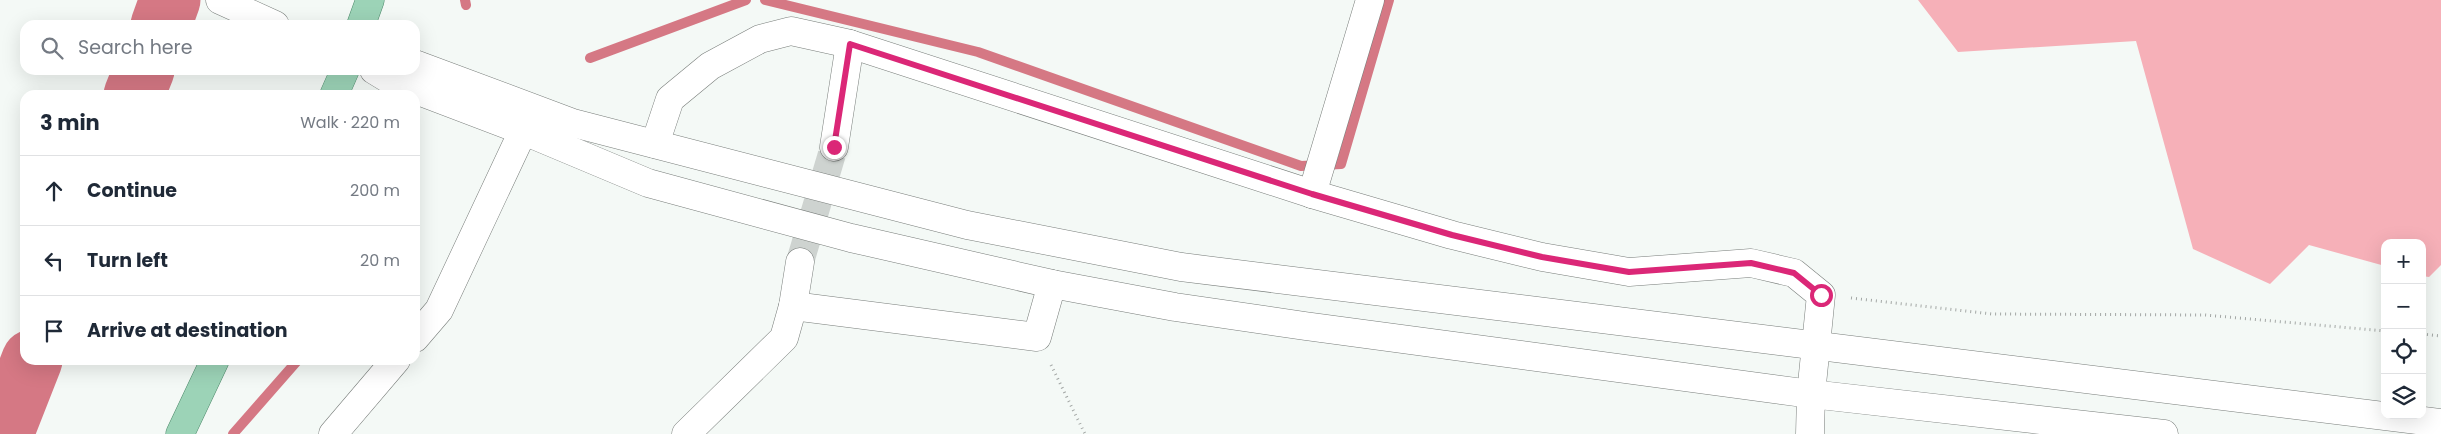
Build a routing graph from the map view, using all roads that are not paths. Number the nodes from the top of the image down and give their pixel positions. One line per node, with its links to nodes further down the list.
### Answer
1 (220, 0): 4 (street)
2 (370, 0): 5 (main road)
3 (1370, 0): 14 (street)
4 (265, 20)
5 (364, 20)
6 (850, 44): 12 (street); 13 (street); 14 (street)
7 (420, 66): 11 (street)
8 (343, 75): 10 (main road)
9 (382, 75): 11 (street)
10 (336, 90)
11 (528, 120): 12 (street); 16 (street); 18 (street)
12 (656, 144): 19 (street)
13 (834, 147)
14 (1312, 194): 19 (street)
15 (800, 262): 17 (street)
16 (1052, 284): 17 (street); 22 (street)
17 (793, 306): 26 (street)
18 (420, 332)
19 (1816, 344): 22 (street); 23 (street)
20 (213, 365): 24 (main road)
21 (392, 365): 25 (street)
22 (1810, 394): 27 (street); 28 (street)
23 (2441, 423)
24 (180, 434)
25 (332, 434)
26 (686, 434)
27 (1810, 434)
28 (2164, 434)

